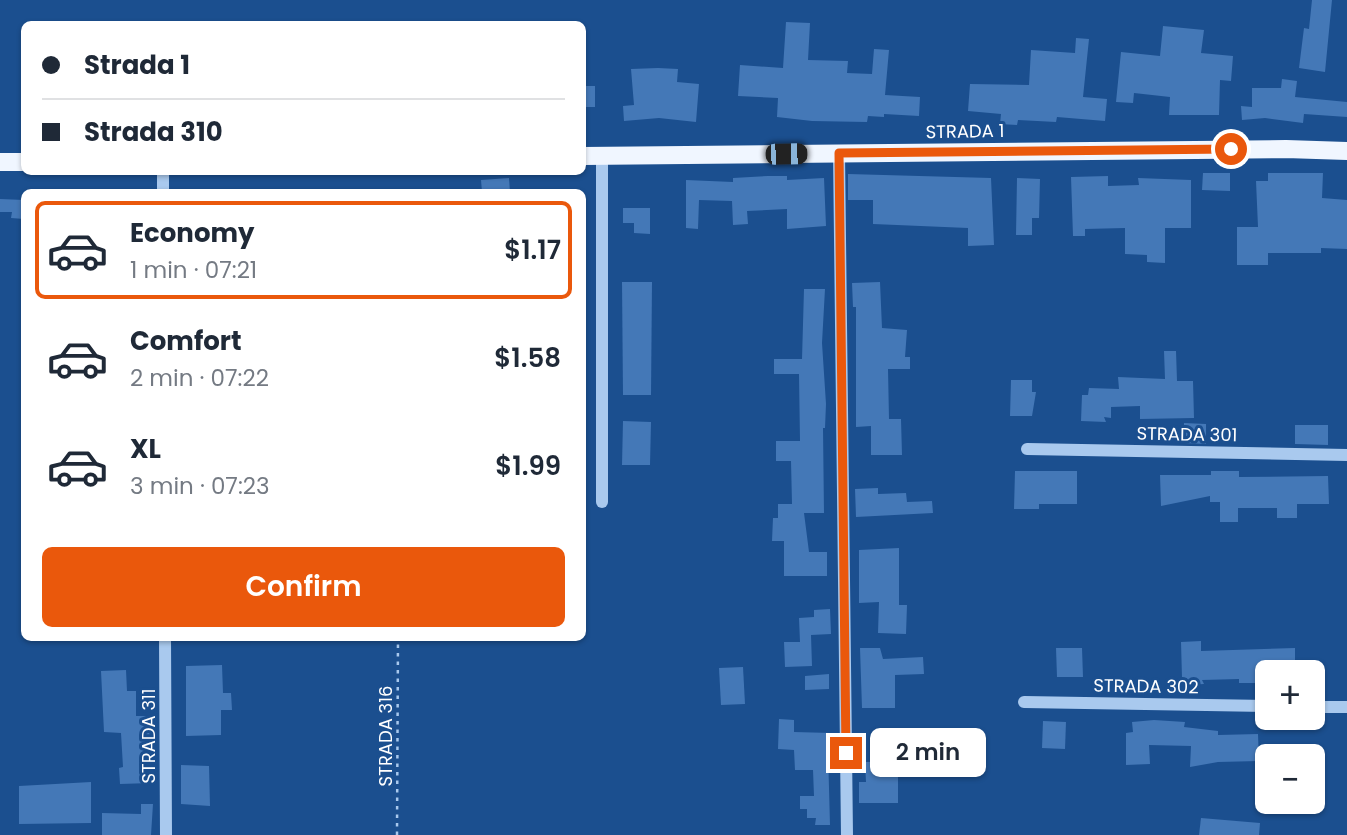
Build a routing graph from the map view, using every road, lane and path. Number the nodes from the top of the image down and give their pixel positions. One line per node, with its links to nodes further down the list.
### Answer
1 (1347, 151): 2 (main road, STRADA 1)
2 (839, 153): 4 (main road, STRADA 1); 18 (street)
3 (586, 156): 4 (main road, STRADA 1)
4 (602, 156): 9 (street)
5 (0, 162): 6 (main road)
6 (21, 162)
7 (1027, 449): 8 (street, STRADA 301)
8 (1347, 455)
9 (602, 502)
10 (165, 641): 16 (street, STRADA 311)
11 (398, 641): 17 (path, STRADA 316)
12 (1024, 702): 13 (street, STRADA 302)
13 (1255, 706)
14 (1325, 707): 15 (street)
15 (1347, 708)
16 (166, 835)
17 (397, 835)
18 (847, 835)

